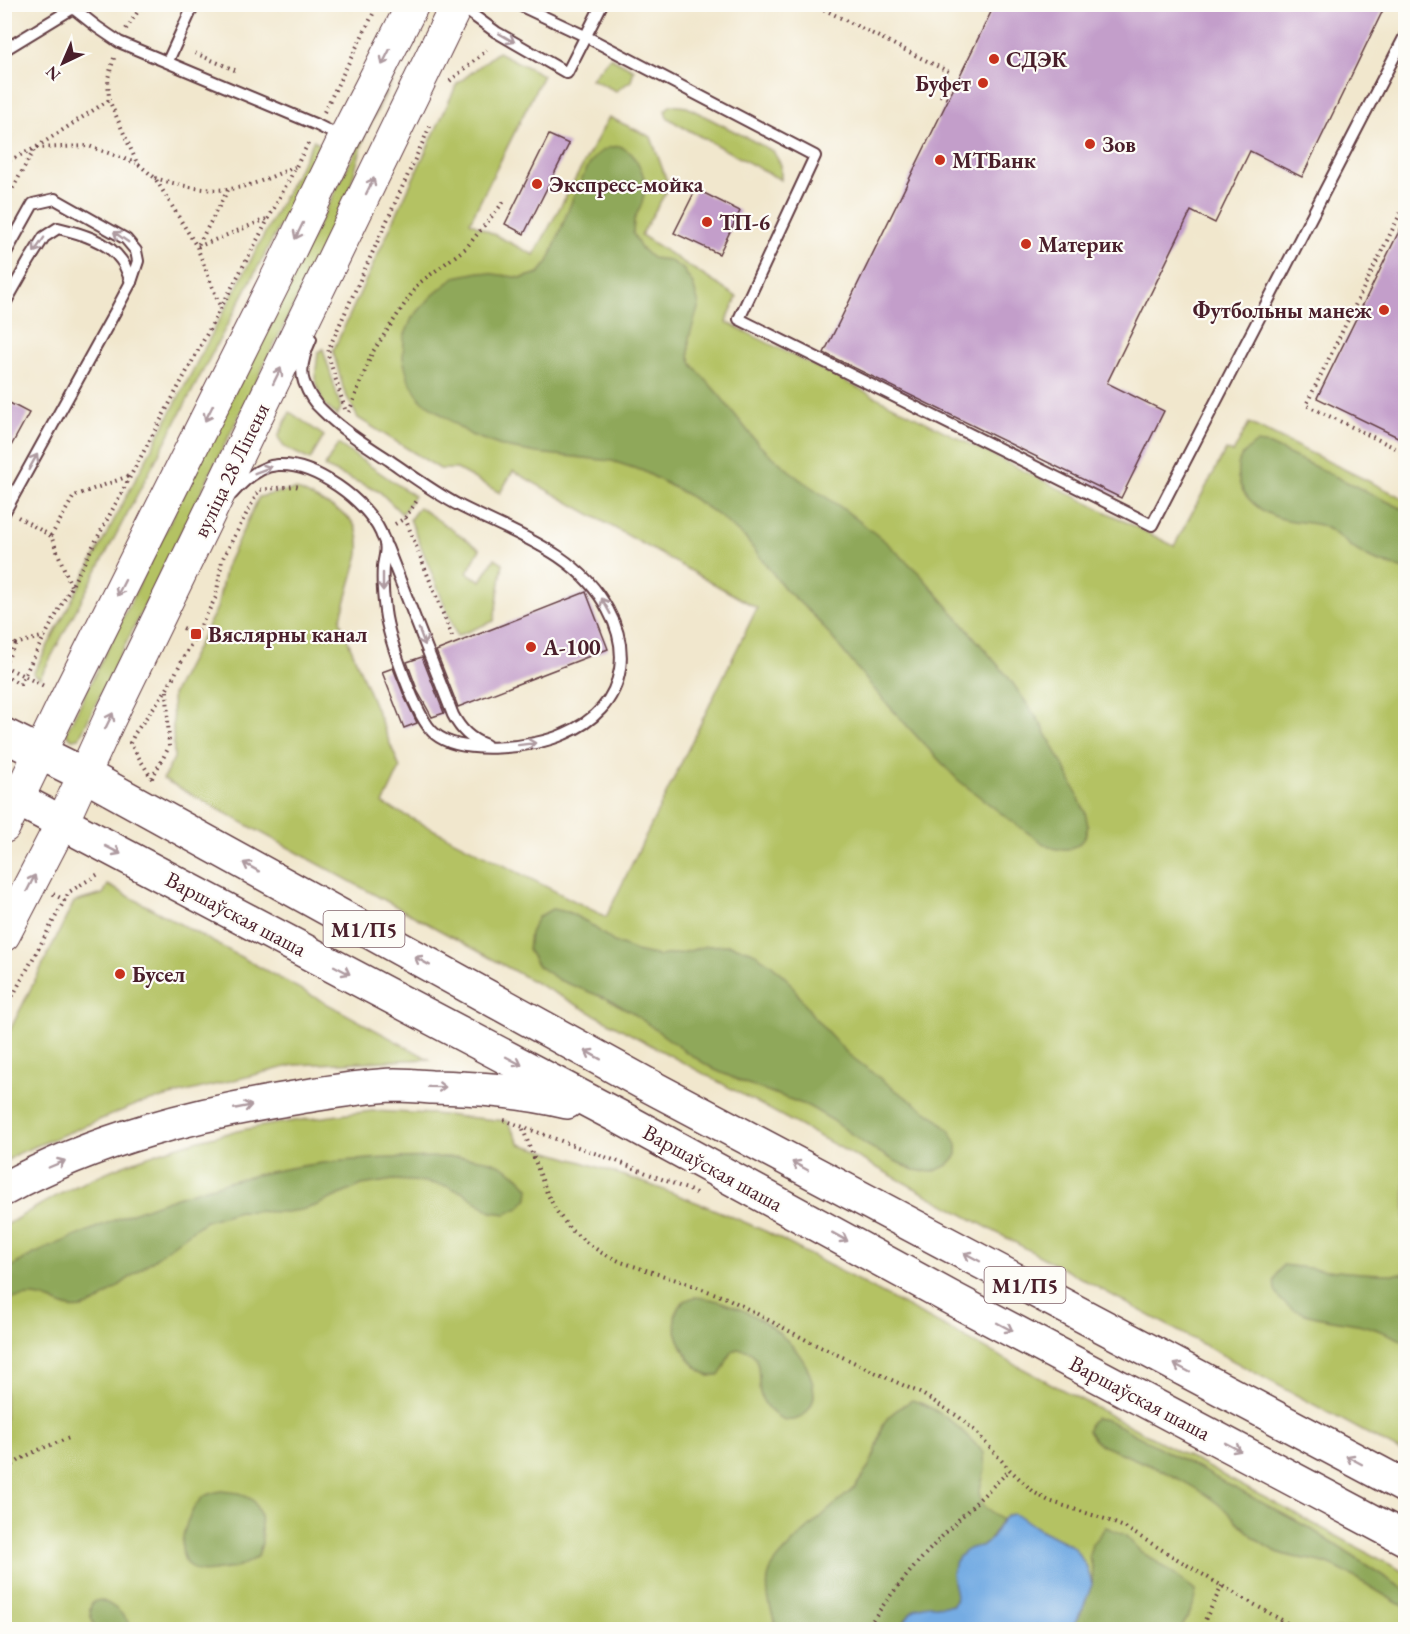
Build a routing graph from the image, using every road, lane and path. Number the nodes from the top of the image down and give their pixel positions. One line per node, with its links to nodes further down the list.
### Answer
1 (143, 4): 11 (path)
2 (194, 4): 14 (lane)
3 (378, 4): 21 (path)
4 (413, 4): 21 (main road, вуліца 28 Ліпеня, one-way to 21)
5 (458, 4): 10 (lane, one-way to 10); 34 (main road, вуліца 28 Ліпеня, one-way to 5)
6 (517, 4): 10 (lane)
7 (602, 4): 10 (lane)
8 (813, 4): 15 (path)
9 (1406, 34): 10 (lane)
10 (585, 36)
11 (119, 42): 12 (lane); 14 (lane); 19 (path)
12 (4, 50)
13 (487, 50): 16 (path)
14 (168, 62): 21 (lane)
15 (951, 73)
16 (450, 81)
17 (940, 95): 18 (path)
18 (949, 99)
19 (109, 100): 22 (path); 24 (path)
20 (431, 124): 28 (path)
21 (331, 132): 25 (path); 60 (main road, вуліца 28 Ліпеня, one-way to 60)
22 (36, 148): 23 (path); 24 (path); 30 (path)
23 (4, 163)
24 (137, 163): 26 (path)
25 (296, 166): 27 (path); 31 (path)
26 (155, 178): 27 (path); 32 (path)
27 (228, 190): 32 (path)
28 (506, 199)
29 (1406, 202): 40 (path)
30 (4, 204)
31 (269, 218): 32 (path); 38 (path)
32 (197, 247): 38 (path)
33 (4, 256): 35 (lane, one-way to 33)
34 (335, 257): 36 (lane); 48 (main road, вуліца 28 Ліпеня, one-way to 34)
35 (131, 282): 37 (lane, one-way to 37); 44 (lane, one-way to 35)
36 (327, 296)
37 (4, 304)
38 (221, 309): 41 (path)
39 (316, 326): 42 (lane)
40 (1406, 453)
41 (129, 476): 46 (path); 49 (path)
42 (426, 485): 45 (path); 59 (lane, one-way to 42)
43 (304, 488): 57 (path)
44 (5, 512): 46 (path)
45 (405, 518): 47 (path); 52 (path)
46 (51, 536): 49 (path)
47 (383, 538): 48 (lane, one-way to 47); 59 (lane, one-way to 59); 59 (lane, one-way to 59)
48 (177, 580): 61 (main road, вуліца 28 Ліпеня, one-way to 48)
49 (71, 587): 50 (path)
50 (45, 636): 53 (path); 56 (path)
51 (4, 638): 53 (path)
52 (453, 639)
53 (15, 644): 54 (path)
54 (5, 666): 56 (path)
55 (4, 675): 56 (path)
56 (24, 675)
57 (167, 689): 57 (path)
58 (4, 735): 60 (highway, М1/П5)
59 (500, 747)
60 (39, 753): 61 (highway, Варшаўская шаша / М1/П5); 62 (main road, вуліца 28 Ліпеня)
61 (85, 775): 63 (main road, вуліца 28 Ліпеня); 75 (highway, Варшаўская шаша / М1/П5, one-way to 61)
62 (9, 806): 63 (highway, Варшаўская шаша / М1/П5)
63 (62, 823): 65 (main road, вуліца 28 Ліпеня, one-way to 63); 68 (highway, Варшаўская шаша / М1/П5, one-way to 68)
64 (100, 873): 66 (path)
65 (4, 935)
66 (4, 1012)
67 (496, 1117): 69 (path)
68 (623, 1119): 70 (highway, one-way to 68); 76 (highway, Варшаўская шаша / М1/П5, one-way to 76)
69 (523, 1128): 71 (path); 73 (path)
70 (4, 1189)
71 (703, 1196)
72 (72, 1437): 74 (path)
73 (1010, 1470): 77 (path); 78 (path)
74 (4, 1473)
75 (1406, 1487)
76 (1406, 1539)
77 (1222, 1586): 79 (path); 80 (path)
78 (866, 1629)
79 (1200, 1629)
80 (1299, 1629)

